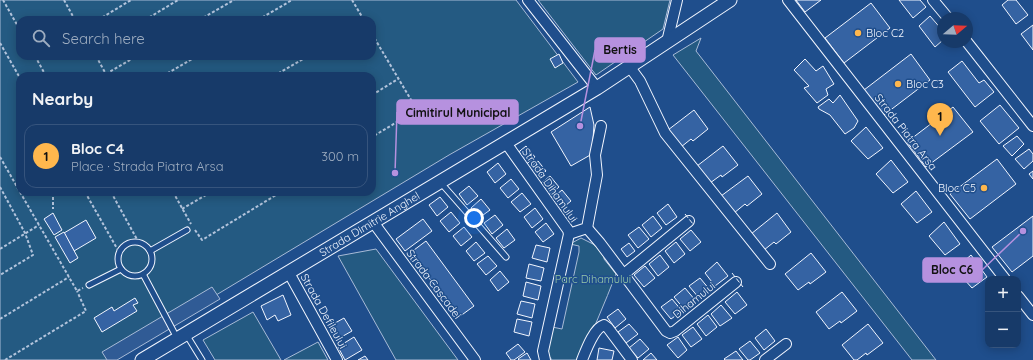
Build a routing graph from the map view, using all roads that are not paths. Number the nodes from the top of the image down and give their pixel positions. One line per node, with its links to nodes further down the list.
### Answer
1 (528, 0): 10 (street)
2 (677, 0): 7 (street)
3 (730, 0): 7 (street, Strada Dimitrie Anghel)
4 (788, 0): 27 (street, Strada Piatra Arsa)
5 (933, 0): 6 (street)
6 (943, 12)
7 (667, 42): 9 (street, Strada Dimitrie Anghel)
8 (972, 48): 12 (street)
9 (629, 66): 10 (street, Strada Dimitrie Anghel); 22 (street)
10 (597, 88): 13 (street, Strada Dimitrie Anghel)
11 (601, 126): 17 (street)
12 (1033, 126)
13 (506, 143): 14 (street, Strada Dimitrie Anghel); 19 (street, Strada Dihamului)
14 (440, 181): 16 (street, Strada Dimitrie Anghel); 21 (lane)
15 (689, 221): 26 (street)
16 (373, 222): 24 (street, Strada Dimitrie Anghel); 37 (street, Strada Cascadei)
17 (587, 228): 19 (street); 26 (street, Dihamului)
18 (187, 230): 20 (lane)
19 (569, 234): 38 (street, Strada Dihamului)
20 (150, 251): 23 (lane); 25 (lane)
21 (506, 258)
22 (770, 264)
23 (121, 269): 25 (lane); 29 (lane)
24 (289, 273): 32 (street, Strada Dimitrie Anghel); 36 (street, Strada Defileului)
25 (143, 274): 32 (lane)
26 (624, 274): 28 (street, Dihamului)
27 (1003, 276)
28 (736, 282)
29 (89, 285)
30 (1021, 300): 31 (street)
31 (1033, 315)
32 (181, 336): 34 (street, Strada Dimitrie Anghel); 35 (lane)
33 (786, 344): 41 (street)
34 (142, 360)
35 (202, 360)
36 (337, 360)
37 (475, 360)
38 (545, 360)
39 (582, 360): 40 (street)
40 (632, 360)
41 (765, 360)

